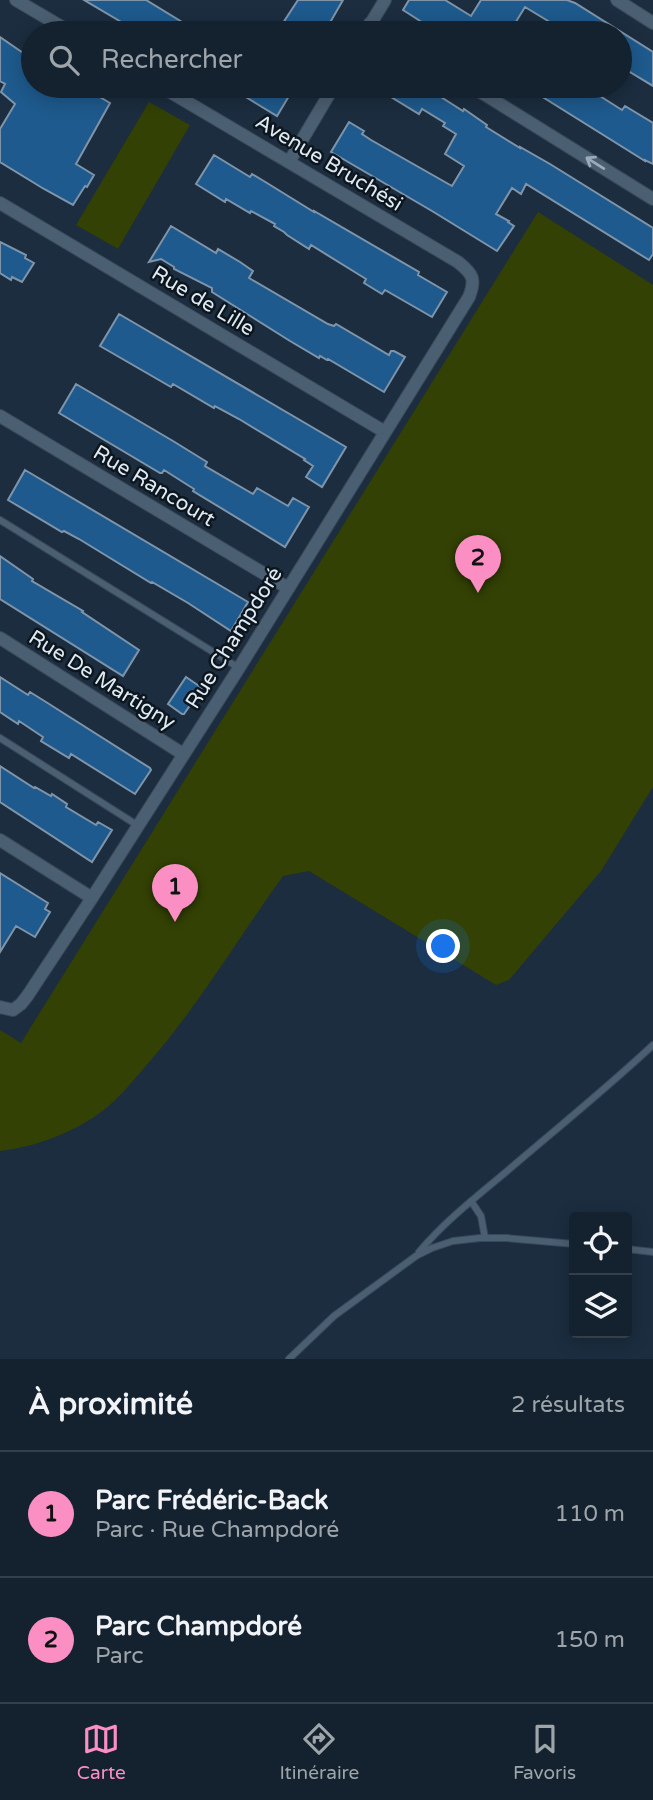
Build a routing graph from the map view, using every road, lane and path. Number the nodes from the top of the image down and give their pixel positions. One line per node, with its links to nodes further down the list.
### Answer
1 (16, 0): 4 (street)
2 (385, 0): 5 (street)
3 (617, 0): 6 (street)
4 (52, 21)
5 (372, 21)
6 (653, 23)
7 (180, 98): 10 (street, Avenue Bruchési)
8 (327, 98): 10 (street)
9 (490, 98): 11 (street, one-way to 9)
10 (289, 162): 13 (street, Avenue Bruchési)
11 (653, 199)
12 (0, 203): 15 (street, Rue de Lille)
13 (474, 278): 15 (street, Rue Champdoré)
14 (0, 416): 17 (street, Rue Rancourt)
15 (386, 432): 17 (street, Rue Champdoré)
16 (0, 520): 19 (lane)
17 (288, 588): 19 (street, Rue Champdoré)
18 (0, 638): 21 (street, Rue De Martigny)
19 (239, 668): 21 (street, Rue Champdoré)
20 (0, 738): 22 (lane)
21 (183, 754): 22 (street, Rue Champdoré)
22 (138, 825): 24 (street, Rue Champdoré)
23 (0, 840): 24 (street)
24 (92, 898): 25 (street, Rue Champdoré)
25 (6, 1009)
26 (653, 1045): 27 (lane)
27 (471, 1201): 28 (lane); 32 (lane)
28 (485, 1238): 29 (lane); 32 (lane)
29 (569, 1244)
30 (632, 1250): 31 (lane)
31 (653, 1252)
32 (415, 1256): 33 (lane)
33 (289, 1359)

